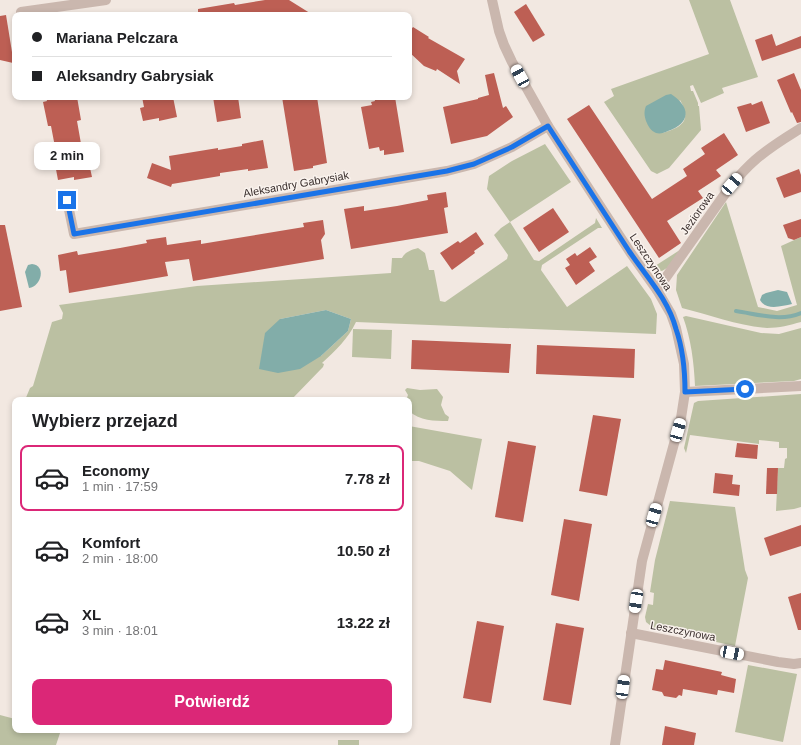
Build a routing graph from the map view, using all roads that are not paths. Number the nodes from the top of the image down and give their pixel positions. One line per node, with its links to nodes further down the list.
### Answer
1 (106, 0): 3 (street)
2 (492, 0): 4 (street, Leszczynowa)
3 (21, 12)
4 (548, 126): 6 (street, Aleksandry Gabrysiak); 7 (street, Leszczynowa)
5 (801, 128): 7 (street, Jeziorowa)
6 (67, 200)
7 (657, 290): 9 (street, Leszczynowa)
8 (801, 386): 9 (street)
9 (685, 392): 10 (street, Leszczynowa)
10 (631, 633): 11 (street, Leszczynowa); 12 (street, Leszczynowa)
11 (801, 663)
12 (615, 745)

